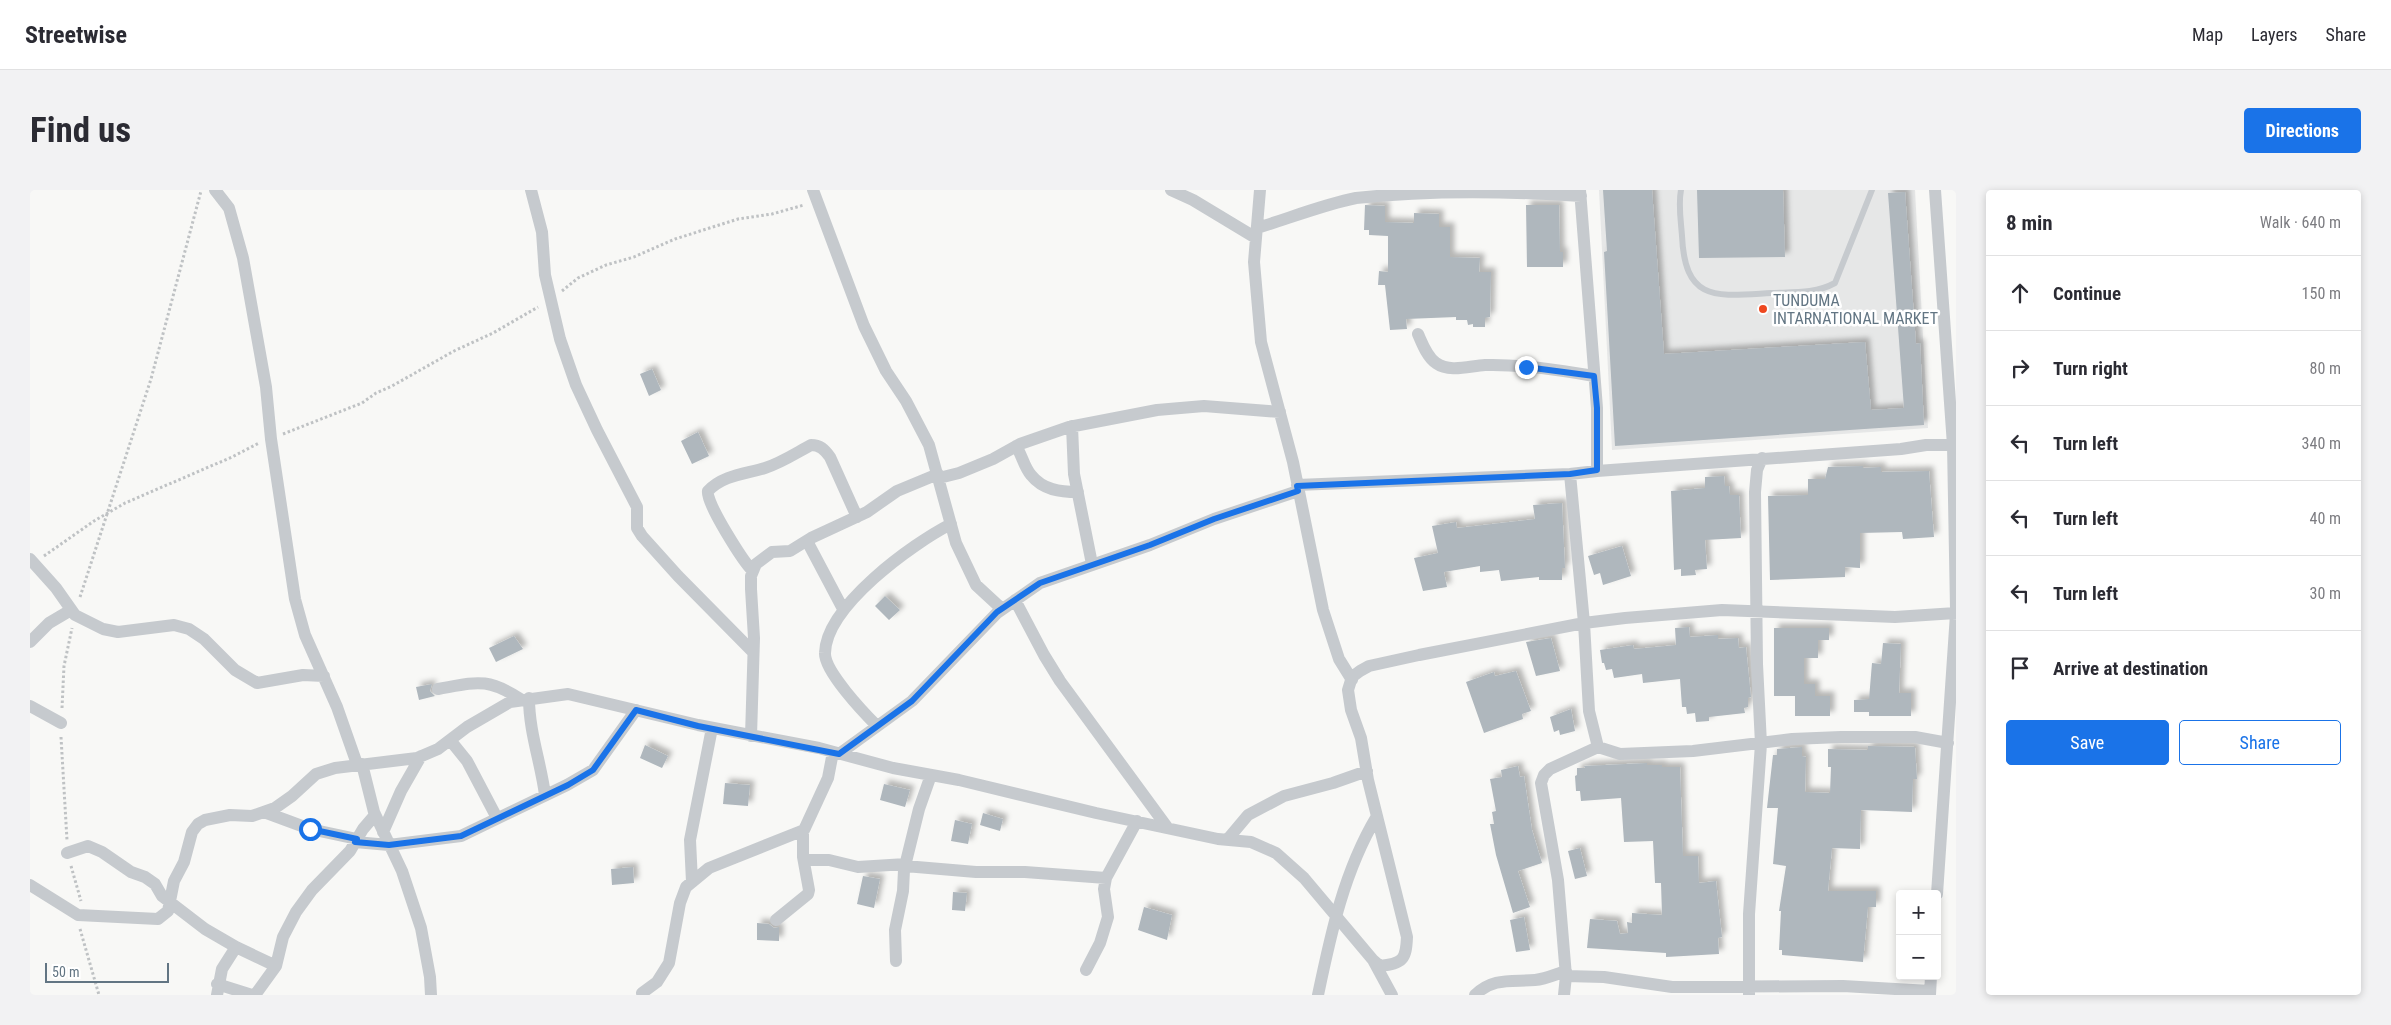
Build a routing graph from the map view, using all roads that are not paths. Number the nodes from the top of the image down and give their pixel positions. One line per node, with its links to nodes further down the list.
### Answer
1 (215, 190): 39 (street)
2 (531, 190): 38 (street)
3 (1171, 190): 10 (street)
4 (1260, 190): 10 (street)
5 (1681, 190): 6 (lane)
6 (1872, 190)
7 (1935, 190): 15 (street)
8 (1580, 193): 10 (street); 12 (street)
9 (815, 196): 20 (street)
10 (1256, 233): 13 (street)
11 (1418, 334): 12 (street)
12 (1594, 376): 18 (street)
13 (1280, 412): 14 (street); 21 (street)
14 (1072, 426): 16 (street); 22 (street)
15 (1953, 445): 17 (street); 32 (street)
16 (1016, 446): 20 (street); 22 (street)
17 (1762, 458): 18 (street); 33 (street)
18 (1597, 470): 19 (street)
19 (1570, 474): 21 (street); 36 (street)
20 (939, 476): 23 (street); 24 (street)
21 (1298, 488): 27 (street); 40 (street)
22 (1078, 492): 27 (street)
23 (857, 516): 25 (street); 28 (street)
24 (951, 524): 30 (street); 31 (street)
25 (807, 541): 28 (street); 30 (street)
26 (31, 561): 34 (street)
27 (1092, 564): 29 (street)
28 (753, 572): 38 (street)
29 (1015, 600): 31 (street); 64 (street)
30 (843, 609): 46 (street)
31 (1002, 609): 46 (street)
32 (1956, 609)
33 (1758, 611): 35 (street); 36 (street); 51 (street)
34 (73, 612): 37 (street); 39 (street)
35 (1956, 614): 49 (street)
36 (1584, 623): 40 (street); 52 (street)
37 (30, 642)
38 (753, 652): 48 (street)
39 (324, 676): 55 (street)
40 (1352, 680): 56 (street)
41 (438, 690): 42 (street)
42 (526, 699): 44 (street); 50 (street); 58 (street)
43 (30, 706): 45 (street)
44 (636, 710): 47 (street); 58 (street)
45 (61, 723)
46 (877, 726): 53 (street)
47 (712, 728): 48 (street); 74 (street)
48 (751, 736): 53 (street)
49 (1951, 738): 51 (street); 76 (street)
50 (450, 740): 54 (street); 62 (street)
51 (1761, 744): 52 (street); 88 (street)
52 (1598, 747): 85 (street)
53 (836, 753): 57 (street); 65 (street)
54 (421, 756): 55 (street); 66 (street)
55 (359, 764): 59 (street); 60 (street)
56 (1367, 771): 61 (street); 67 (street)
57 (931, 775): 63 (street); 72 (street)
58 (545, 795): 62 (street)
59 (264, 812): 68 (street); 77 (street)
60 (375, 815): 66 (street); 68 (street)
61 (1377, 816): 78 (street); 81 (street)
62 (496, 818): 69 (street)
63 (1137, 820): 64 (street); 73 (street)
64 (1167, 827): 67 (street)
65 (803, 831): 71 (street); 74 (street)
66 (383, 832): 69 (street)
67 (1227, 840): 78 (street)
68 (356, 841): 69 (street); 83 (street)
69 (389, 845): 92 (street)
70 (67, 853): 77 (street)
71 (804, 860): 72 (street); 79 (street)
72 (905, 865): 73 (street); 82 (street)
73 (1106, 878): 84 (street)
74 (692, 882): 89 (street)
75 (30, 886): 77 (street)
76 (1937, 890)
77 (170, 902): 80 (street)
78 (1336, 914): 81 (street); 93 (street)
79 (776, 920)
80 (236, 948): 83 (street); 87 (street)
81 (1373, 960): 94 (street)
82 (896, 961)
83 (276, 966): 91 (street)
84 (1086, 970)
85 (1566, 973): 88 (street); 95 (street); 96 (street)
86 (1931, 980): 90 (street)
87 (217, 990): 91 (street)
88 (1749, 990): 90 (street)
89 (642, 993)
90 (1930, 993)
91 (253, 995)
92 (431, 995)
93 (1318, 995)
94 (1392, 995)
95 (1476, 995)
96 (1564, 995)

